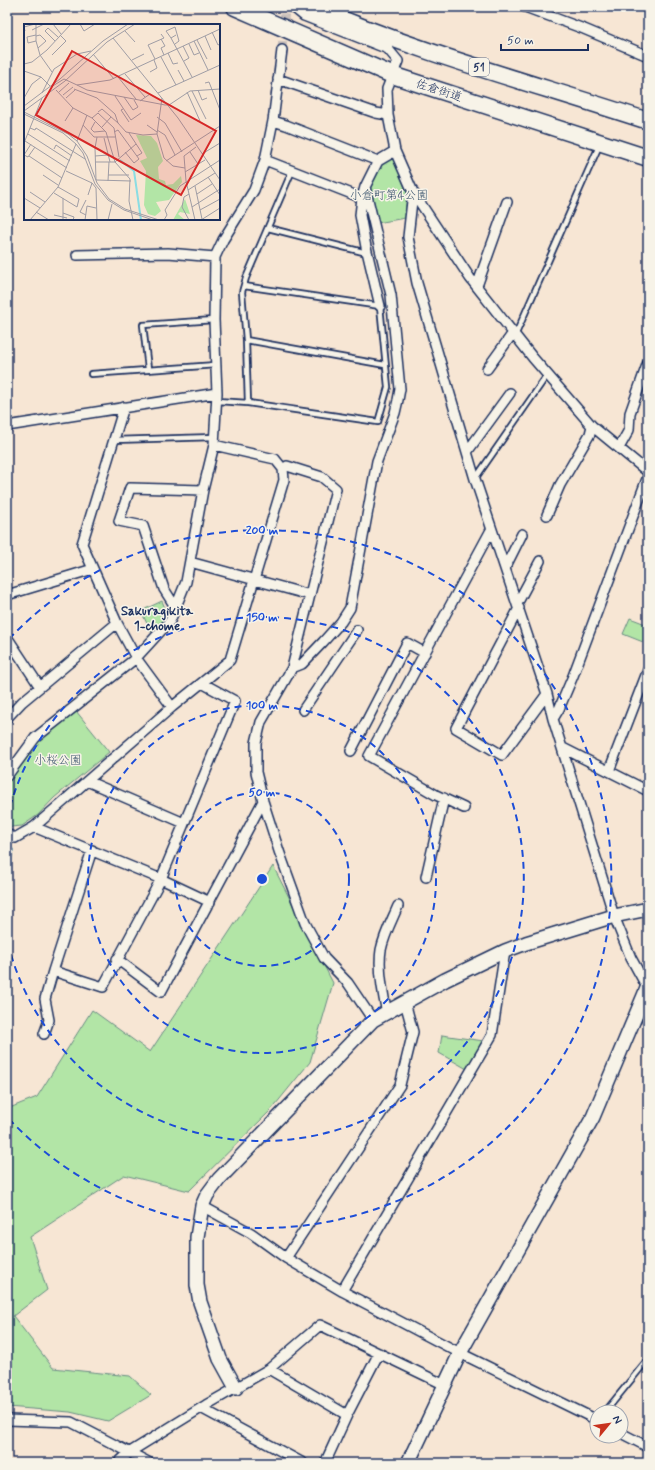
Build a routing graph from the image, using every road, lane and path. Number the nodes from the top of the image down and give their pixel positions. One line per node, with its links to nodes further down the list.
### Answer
1 (235, 7): 7 (highway, 佐倉街道)
2 (293, 7): 7 (street)
3 (313, 7): 11 (highway, 51)
4 (525, 7): 6 (street)
5 (282, 50): 8 (street)
6 (648, 56)
7 (392, 75): 9 (street); 12 (highway, 佐倉街道)
8 (278, 79): 9 (street); 10 (street)
9 (388, 115): 13 (street)
10 (273, 121): 15 (street); 16 (street)
11 (648, 121)
12 (601, 142): 14 (highway, 佐倉街道); 30 (lane)
13 (394, 151): 16 (street); 19 (street)
14 (648, 158)
15 (265, 160): 17 (street); 25 (street)
16 (378, 161): 18 (street)
17 (292, 171): 20 (street); 22 (lane)
18 (366, 187): 20 (street); 71 (street)
19 (413, 192): 27 (street); 48 (street)
20 (362, 198): 23 (street)
21 (507, 202): 27 (street)
22 (268, 228): 23 (lane); 26 (lane)
23 (367, 253): 28 (street)
24 (77, 255): 25 (street)
25 (215, 257): 29 (street)
26 (244, 286): 28 (lane); 31 (lane)
27 (477, 286): 30 (street)
28 (380, 306): 33 (lane)
29 (214, 320): 34 (street); 35 (lane)
30 (514, 335): 36 (street); 38 (street)
31 (246, 340): 33 (lane); 41 (lane)
32 (648, 362): 47 (street)
33 (385, 364): 41 (lane)
34 (216, 365): 35 (lane); 40 (street)
35 (148, 369): 37 (lane)
36 (487, 369)
37 (91, 374)
38 (548, 374): 44 (street); 52 (lane)
39 (510, 393): 48 (street)
40 (217, 397): 41 (lane); 42 (street); 46 (street)
41 (248, 403)
42 (124, 408): 43 (street); 45 (street)
43 (7, 426)
44 (592, 426): 47 (street); 54 (street)
45 (114, 440): 46 (lane); 60 (street)
46 (214, 441): 49 (street); 53 (street)
47 (619, 448): 50 (street)
48 (467, 452): 52 (street)
49 (283, 468): 61 (street); 63 (street)
50 (648, 472)
51 (648, 476): 79 (street)
52 (475, 479): 55 (street)
53 (204, 490): 58 (street); 65 (street)
54 (547, 515)
55 (491, 530): 59 (street); 69 (street)
56 (522, 534): 59 (street)
57 (540, 561): 64 (street)
58 (190, 562): 61 (street); 65 (street)
59 (505, 568): 64 (street)
60 (93, 569): 62 (street); 66 (street)
61 (254, 580): 63 (street); 73 (street)
62 (7, 595)
63 (310, 595): 71 (street)
64 (518, 606): 75 (street); 75 (street)
65 (176, 608): 70 (street)
66 (117, 623): 70 (street); 74 (street)
67 (357, 630): 77 (street)
68 (7, 637): 74 (street)
69 (425, 653): 81 (street); 86 (street)
70 (136, 658): 76 (street); 83 (street)
71 (292, 668): 87 (street)
72 (648, 670): 82 (street)
73 (202, 683): 76 (street); 89 (street)
74 (40, 687): 78 (street)
75 (547, 694): 79 (street)
76 (172, 707): 84 (street)
77 (303, 710)
78 (7, 718)
79 (553, 719): 80 (street)
80 (563, 748): 82 (street); 98 (street)
81 (350, 751)
82 (609, 771): 85 (street)
83 (7, 776)
84 (87, 781): 89 (street); 90 (street)
85 (648, 791)
86 (444, 798): 88 (street); 93 (street)
87 (263, 800): 95 (street); 105 (street)
88 (464, 808)
89 (184, 823): 94 (street)
90 (34, 827): 91 (street); 92 (street)
91 (7, 834)
92 (92, 850): 94 (street); 101 (street)
93 (426, 877)
94 (161, 879): 95 (street); 100 (street)
95 (210, 902): 100 (street)
96 (398, 906): 104 (street)
97 (648, 909): 98 (street)
98 (614, 916): 99 (street); 102 (street)
99 (505, 951): 103 (street); 109 (street)
100 (117, 959): 101 (street)
101 (53, 971): 106 (street)
102 (648, 988): 111 (street)
103 (405, 1002): 104 (street); 108 (street)
104 (387, 1012): 105 (street)
105 (373, 1020): 107 (street)
106 (44, 1034)
107 (202, 1206): 108 (street); 115 (street)
108 (286, 1258): 109 (street)
109 (342, 1291): 111 (street)
110 (379, 1353): 113 (street); 114 (street); 118 (street)
111 (460, 1353): 114 (street); 119 (street)
112 (648, 1360): 116 (lane)
113 (270, 1369): 115 (street); 118 (street)
114 (445, 1385): 124 (street)
115 (236, 1388): 117 (street)
116 (611, 1404)
117 (201, 1408): 123 (street); 127 (street)
118 (347, 1415): 128 (street)
119 (589, 1416)
120 (7, 1420): 123 (street)
121 (629, 1437): 122 (street)
122 (648, 1447)
123 (130, 1452): 125 (street); 126 (street)
124 (413, 1461)
125 (118, 1463)
126 (150, 1463)
127 (303, 1463)
128 (325, 1463)

